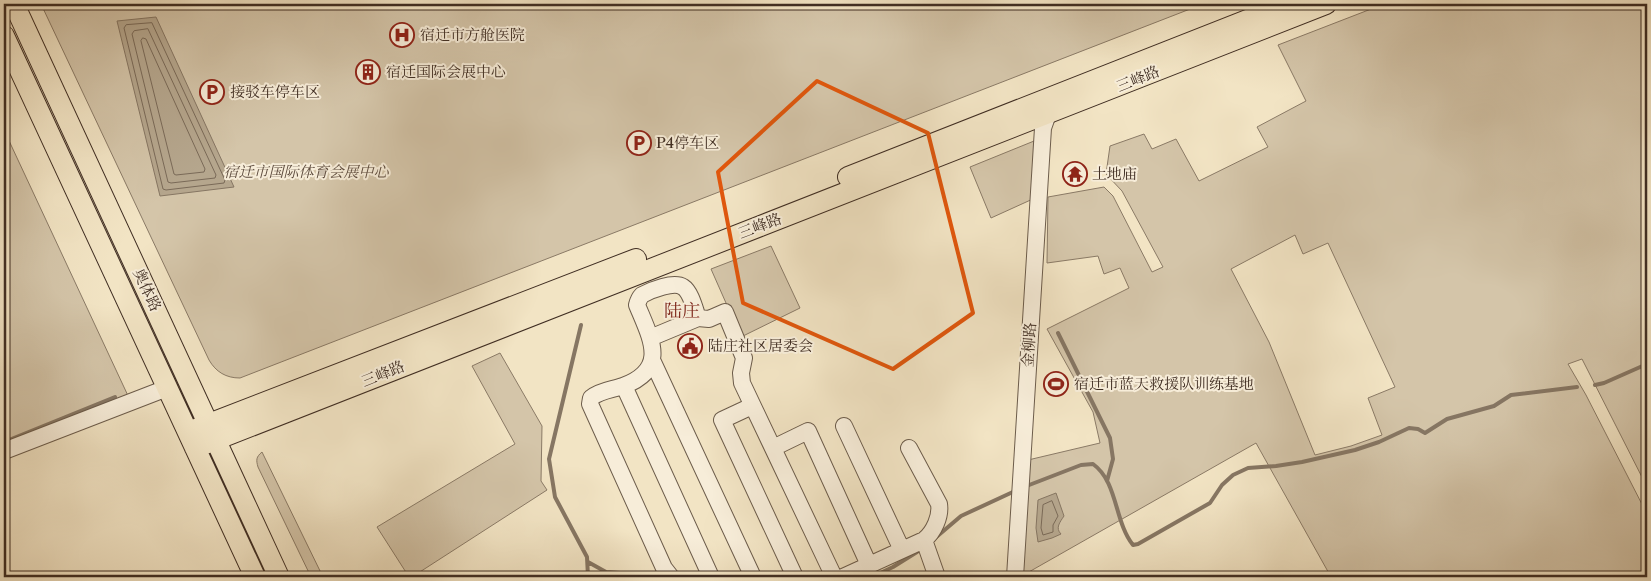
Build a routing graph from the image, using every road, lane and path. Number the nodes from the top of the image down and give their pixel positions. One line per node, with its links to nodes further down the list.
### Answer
1 (14, 4): 15 (main road, 奥体路)
2 (1288, 4): 6 (main road, 三峰路)
3 (1326, 4): 5 (main road, 三峰路)
4 (4, 36): 12 (main road, 奥体路)
5 (1048, 114): 6 (main road, 三峰路); 32 (street, 金柳路)
6 (634, 267): 7 (street); 15 (main road, 三峰路)
7 (651, 292): 8 (street); 9 (street)
8 (698, 318): 9 (street); 13 (street)
9 (650, 338): 10 (street)
10 (653, 362): 11 (street); 27 (street)
11 (624, 386): 25 (street); 26 (street)
12 (167, 388): 16 (main road, 奥体路); 19 (street)
13 (752, 406): 17 (street); 28 (street)
14 (844, 426): 21 (street)
15 (212, 432): 16 (main road, 三峰路); 24 (main road, 奥体路)
16 (191, 440): 23 (main road, 奥体路)
17 (772, 448): 22 (street); 29 (street)
18 (909, 448): 20 (street)
19 (4, 451)
20 (924, 540): 21 (street); 31 (street)
21 (902, 550): 22 (street)
22 (869, 565): 30 (street)
23 (256, 577)
24 (279, 577)
25 (671, 577)
26 (711, 577)
27 (753, 577)
28 (795, 577)
29 (834, 577)
30 (843, 577)
31 (937, 577)
32 (1015, 577)

